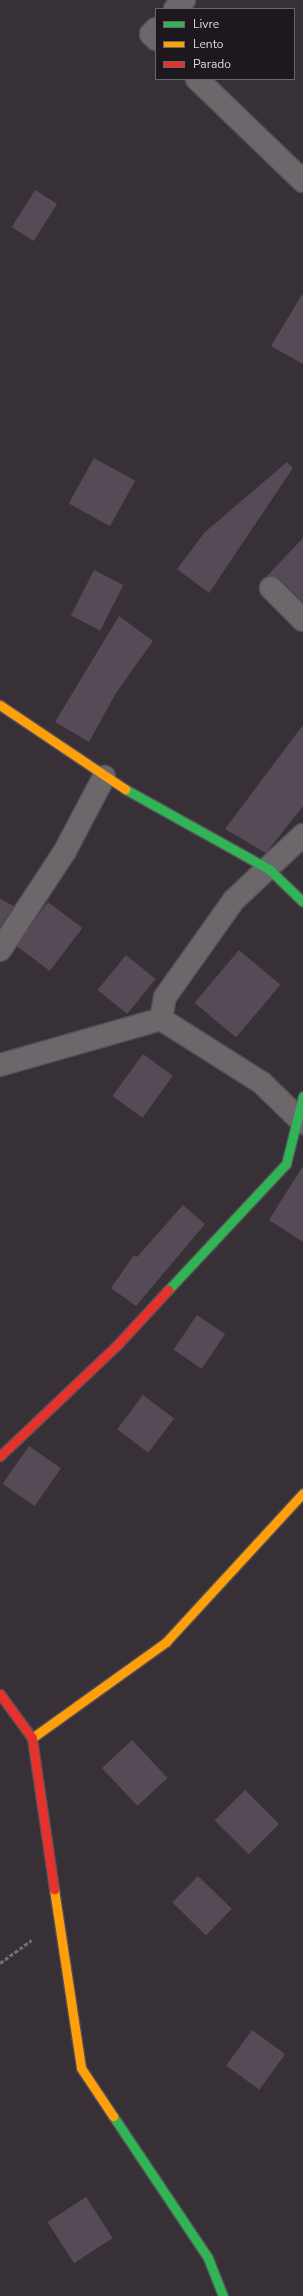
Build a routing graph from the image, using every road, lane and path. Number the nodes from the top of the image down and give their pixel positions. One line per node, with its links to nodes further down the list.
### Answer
1 (184, 0): 2 (street)
2 (176, 8)
3 (155, 30): 4 (street)
4 (155, 39)
5 (197, 80): 6 (street)
6 (303, 181)
7 (271, 588): 8 (street)
8 (303, 620)
9 (0, 705): 10 (street)
10 (104, 777): 12 (street); 14 (street)
11 (303, 835): 12 (street)
12 (269, 869): 13 (street); 15 (street)
13 (303, 902)
14 (0, 950)
15 (161, 1019): 16 (street); 18 (street)
16 (0, 1065)
17 (303, 1096): 18 (street)
18 (301, 1121): 19 (street)
19 (0, 1456)
20 (303, 1493): 22 (street)
21 (0, 1694): 22 (street)
22 (32, 1738): 23 (street)
23 (59, 1920): 24 (path); 25 (street)
24 (0, 1963)
25 (223, 2296)

